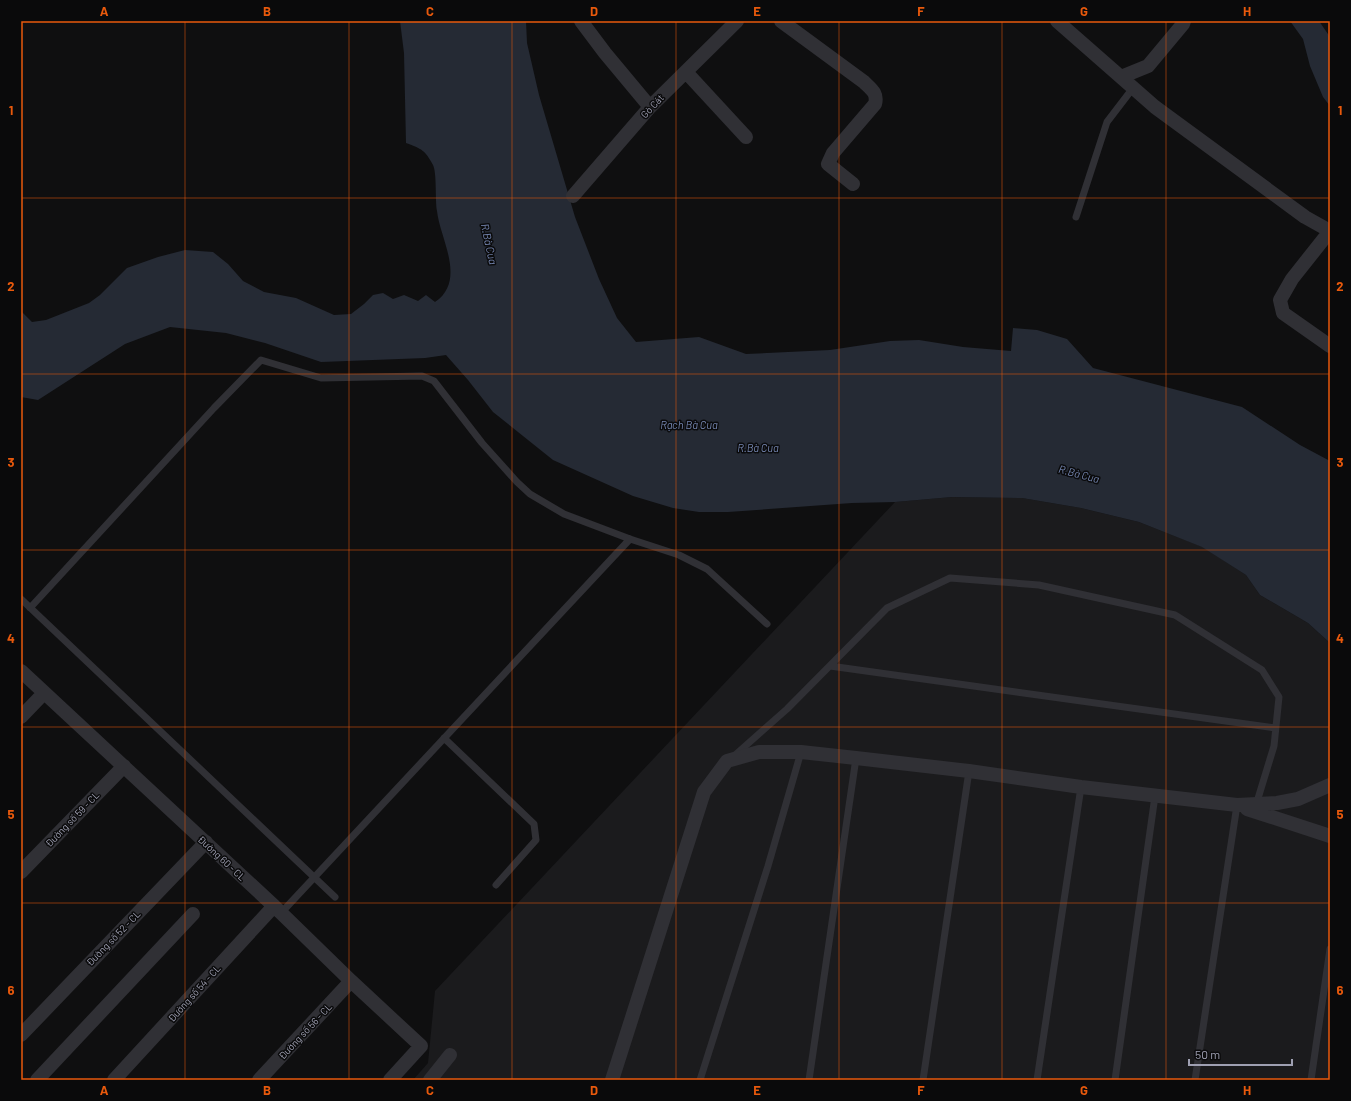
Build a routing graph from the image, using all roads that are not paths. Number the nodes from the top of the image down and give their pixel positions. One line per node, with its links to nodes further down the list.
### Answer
1 (581, 21): 9 (street)
2 (737, 21): 6 (street, Gò Cát)
3 (781, 21): 11 (street)
4 (1057, 21): 7 (street)
5 (1184, 21): 7 (street)
6 (686, 72): 9 (street, Gò Cát); 10 (street)
7 (1121, 77): 8 (street)
8 (1133, 88): 13 (lane); 14 (street)
9 (650, 107): 12 (street, Gò Cát)
10 (746, 137)
11 (853, 184)
12 (572, 196)
13 (1076, 217)
14 (1330, 231): 15 (street)
15 (1330, 346)
16 (630, 539): 18 (lane); 19 (lane); 25 (lane)
17 (21, 600): 18 (lane)
18 (30, 608): 39 (lane)
19 (767, 624)
20 (830, 666): 24 (lane); 24 (lane); 28 (lane)
21 (21, 671): 22 (street, Đường 60 - CL)
22 (44, 693): 23 (street); 29 (street, Đường 60 - CL)
23 (21, 717)
24 (1275, 728): 35 (lane)
25 (444, 738): 39 (lane); 40 (lane)
26 (801, 752): 27 (street); 28 (street); 54 (lane)
27 (856, 758): 30 (street); 55 (lane)
28 (728, 761): 53 (street)
29 (124, 766): 37 (street, Đường 60 - CL); 38 (street, Đường số 59 - CL)
30 (969, 771): 31 (street); 56 (lane)
31 (1081, 787): 33 (street); 57 (lane)
32 (1324, 788): 35 (street)
33 (1155, 796): 34 (street); 58 (lane)
34 (1238, 805): 35 (street); 36 (street); 59 (lane)
35 (1256, 805)
36 (1330, 836)
37 (206, 842): 42 (street, Đường 60 - CL); 46 (street, Đường số 52 - CL)
38 (21, 872)
39 (314, 878): 41 (lane); 42 (lane)
40 (496, 885)
41 (335, 897)
42 (277, 910): 45 (street, Đường 60 - CL); 49 (street, Đường số 54 - CL)
43 (193, 914): 48 (street)
44 (1330, 949): 60 (lane)
45 (350, 981): 50 (street, Đường số 56 - CL); 51 (street, Đường 60 - CL)
46 (21, 1035)
47 (450, 1054): 52 (street)
48 (37, 1080)
49 (114, 1080)
50 (259, 1080)
51 (390, 1080)
52 (430, 1080)
53 (612, 1080)
54 (700, 1080)
55 (809, 1080)
56 (923, 1080)
57 (1037, 1080)
58 (1115, 1080)
59 (1195, 1080)
60 (1311, 1080)

